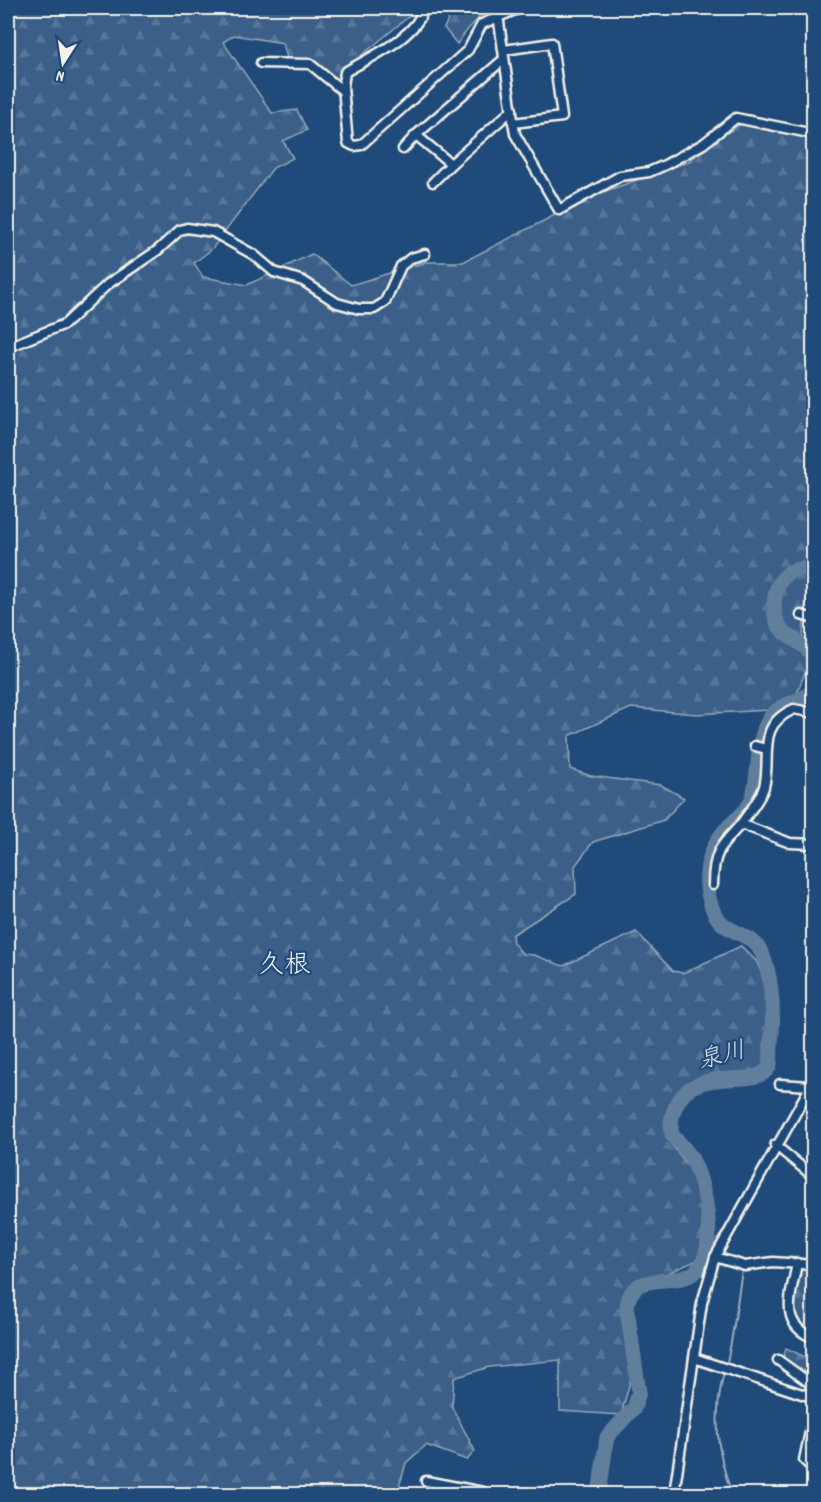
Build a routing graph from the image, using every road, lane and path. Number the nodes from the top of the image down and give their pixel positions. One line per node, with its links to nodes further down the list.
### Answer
1 (424, 8): 6 (street)
2 (520, 8): 3 (street)
3 (498, 15): 4 (street); 6 (street)
4 (504, 54): 7 (street); 8 (street); 10 (street)
5 (261, 63): 6 (street)
6 (343, 91)
7 (512, 110): 8 (street); 12 (street)
8 (513, 123): 9 (street)
9 (813, 134)
10 (416, 135): 11 (street); 12 (street)
11 (403, 149)
12 (451, 164): 13 (street)
13 (433, 182)
14 (425, 254): 15 (street)
15 (8, 347)
16 (801, 615): 17 (street)
17 (813, 619)
18 (813, 713): 20 (street)
19 (755, 746): 20 (street)
20 (766, 749): 21 (street)
21 (741, 824): 22 (street); 23 (street)
22 (813, 844)
23 (713, 885)
24 (812, 1083): 25 (street); 26 (street)
25 (780, 1084)
26 (775, 1145): 27 (street); 28 (street)
27 (813, 1177)
28 (715, 1257): 29 (street); 32 (street)
29 (797, 1263): 30 (street); 31 (street)
30 (813, 1265)
31 (813, 1338)
32 (694, 1358): 35 (street); 41 (street)
33 (778, 1360): 34 (street)
34 (813, 1386)
35 (813, 1398)
36 (813, 1413): 37 (street)
37 (811, 1442): 38 (street)
38 (813, 1470)
39 (426, 1481): 40 (street)
40 (483, 1492)
41 (674, 1494)

